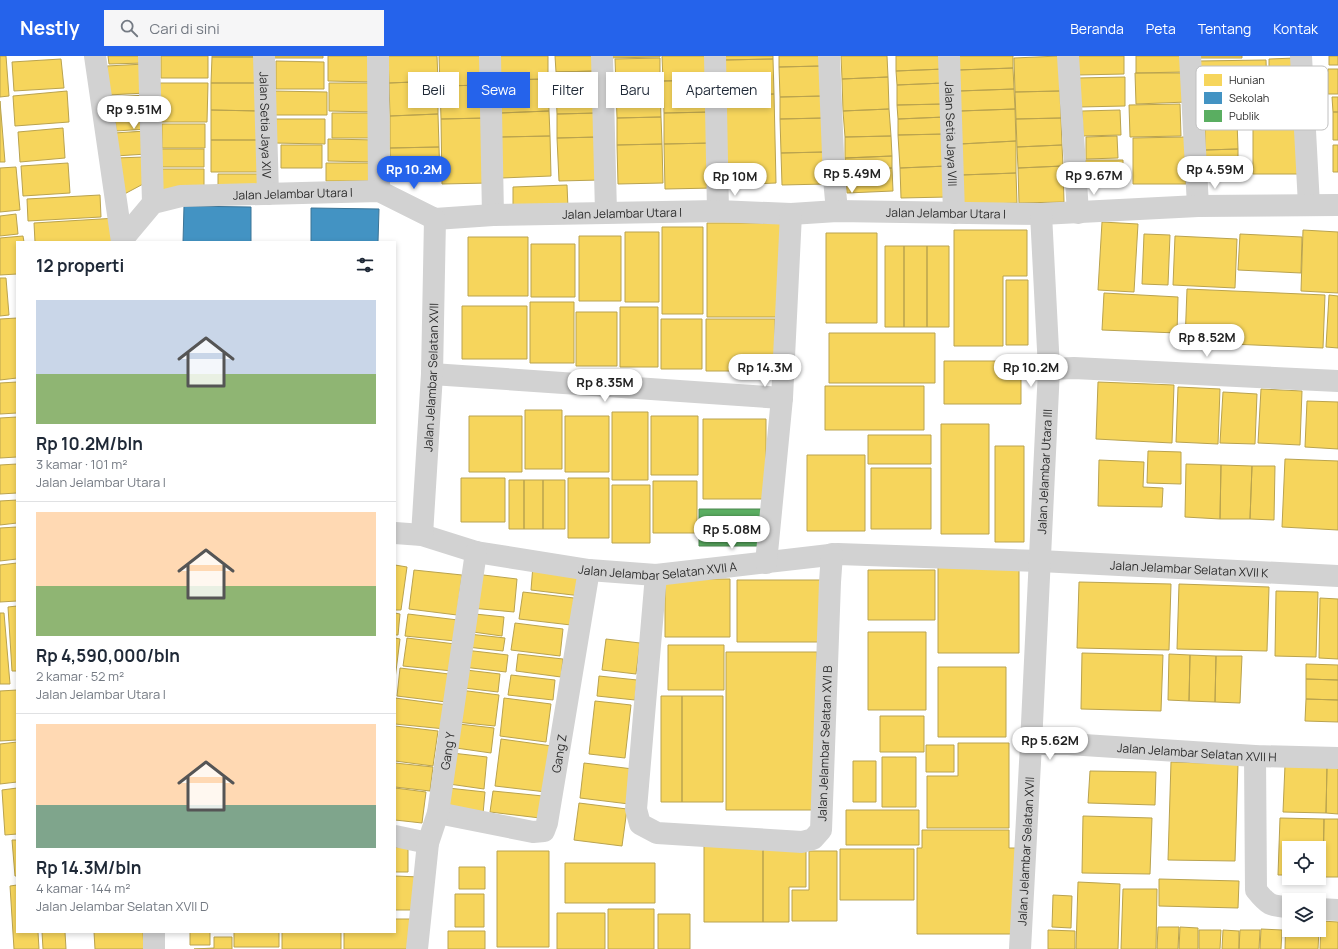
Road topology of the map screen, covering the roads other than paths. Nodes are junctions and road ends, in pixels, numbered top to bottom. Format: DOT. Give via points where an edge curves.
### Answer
graph roads {
  1 [pos="95,56"];
  2 [pos="149,56"];
  3 [pos="264,56"];
  4 [pos="378,56"];
  5 [pos="490,56"];
  6 [pos="602,56"];
  7 [pos="715,56"];
  8 [pos="829,56"];
  9 [pos="949,56"];
  10 [pos="1068,56"];
  11 [pos="1190,56"];
  12 [pos="1301,56"];
  13 [pos="1302,66"];
  14 [pos="1305,130"];
  15 [pos="379,191"];
  16 [pos="268,194"];
  17 [pos="1309,198"];
  18 [pos="153,203"];
  19 [pos="1338,205"];
  20 [pos="1198,206"];
  21 [pos="718,211"];
  22 [pos="837,211"];
  23 [pos="606,212"];
  24 [pos="954,213"];
  25 [pos="1078,213"];
  26 [pos="791,214"];
  27 [pos="1042,214"];
  28 [pos="493,215"];
  29 [pos="434,219"];
  30 [pos="122,241"];
  31 [pos="1049,369"];
  32 [pos="432,374"];
  33 [pos="1338,381"];
  34 [pos="782,398"];
  35 [pos="396,533"];
  36 [pos="422,535"];
  37 [pos="476,552"];
  38 [pos="832,554"];
  39 [pos="1040,561"];
  40 [pos="766,563"];
  41 [pos="589,570"];
  42 [pos="656,575"];
  43 [pos="1338,576"];
  44 [pos="1032,744"];
  45 [pos="1255,756"];
  46 [pos="1338,758"];
  47 [pos="438,813"];
  48 [pos="396,836"];
  49 [pos="428,843"];
  50 [pos="1282,906"];
  51 [pos="1326,909"];
  52 [pos="1338,910"];
  53 [pos="154,933"];
  54 [pos="154,949"];
  55 [pos="417,949"];
  56 [pos="1020,949"];
  1 -- 30 [label="street"];
  2 -- 18 [label="street"];
  3 -- 16 [label="street, Jalan Setia Jaya XIV"];
  4 -- 15 [label="street"];
  5 -- 28 [label="street"];
  6 -- 23 [label="street"];
  7 -- 21 [label="street"];
  8 -- 22 [label="street"];
  9 -- 24 [label="street, Jalan Setia Jaya VIII"];
  10 -- 25 [label="street"];
  11 -- 20 [label="street"];
  12 -- 13 [label="street"];
  14 -- 17 [label="street"];
  15 -- 16 [label="street, Jalan Jelambar Utara I"];
  15 -- 29 [label="street, Jalan Jelambar Utara I"];
  16 -- 18 [label="street, Jalan Jelambar Utara I" via="181,196"];
  17 -- 19 [label="street, Jalan Jelambar Utara I"];
  17 -- 20 [label="street, Jalan Jelambar Utara I"];
  18 -- 30 [label="street"];
  20 -- 25 [label="street, Jalan Jelambar Utara I"];
  21 -- 23 [label="street, Jalan Jelambar Utara I"];
  21 -- 26 [label="street, Jalan Jelambar Utara I"];
  22 -- 24 [label="street, Jalan Jelambar Utara I"];
  22 -- 26 [label="street, Jalan Jelambar Utara I"];
  23 -- 28 [label="street, Jalan Jelambar Utara I"];
  24 -- 27 [label="street, Jalan Jelambar Utara I"];
  25 -- 27 [label="street, Jalan Jelambar Utara I"];
  26 -- 34 [label="street"];
  27 -- 31 [label="street, Jalan Jelambar Utara III"];
  28 -- 29 [label="street, Jalan Jelambar Utara I"];
  29 -- 32 [label="street, Jalan Jelambar Selatan XVII"];
  31 -- 33 [label="street" via="1074,368"];
  31 -- 39 [label="street, Jalan Jelambar Utara III"];
  32 -- 34 [label="street"];
  32 -- 36 [label="street, Jalan Jelambar Selatan XVII"];
  34 -- 40 [label="street"];
  35 -- 36 [label="street, Jalan Jelambar Selatan XVII A"];
  36 -- 37 [label="street, Jalan Jelambar Selatan XVII A"];
  37 -- 41 [label="street, Jalan Jelambar Selatan XVII A"];
  37 -- 47 [label="street, Gang Y"];
  38 -- 39 [label="street, Jalan Jelambar Selatan XVII A"];
  38 -- 40 [label="street, Jalan Jelambar Selatan XVII A"];
  38 -- 42 [label="street, Jalan Jelambar Selatan XVI B" via="821,830 814,839 802,842 657,833 640,824 636,809"];
  39 -- 43 [label="street, Jalan Jelambar Selatan XVII K"];
  39 -- 44 [label="street, Jalan Jelambar Selatan XVII"];
  40 -- 42 [label="street, Jalan Jelambar Selatan XVII A"];
  41 -- 42 [label="street, Jalan Jelambar Selatan XVII A"];
  41 -- 47 [label="street, Gang Z" via="548,823 544,831 533,832"];
  44 -- 45 [label="street, Jalan Jelambar Selatan XVII H"];
  44 -- 56 [label="street, Jalan Jelambar Selatan XVII"];
  45 -- 46 [label="street, Jalan Jelambar Selatan XVII H"];
  45 -- 50 [label="street" via="1256,890 1266,902"];
  47 -- 49 [label="street, Gang Y"];
  48 -- 49 [label="street"];
  49 -- 55 [label="street, Gang Y"];
  51 -- 52 [label="street"];
  53 -- 54 [label="street"];
}
